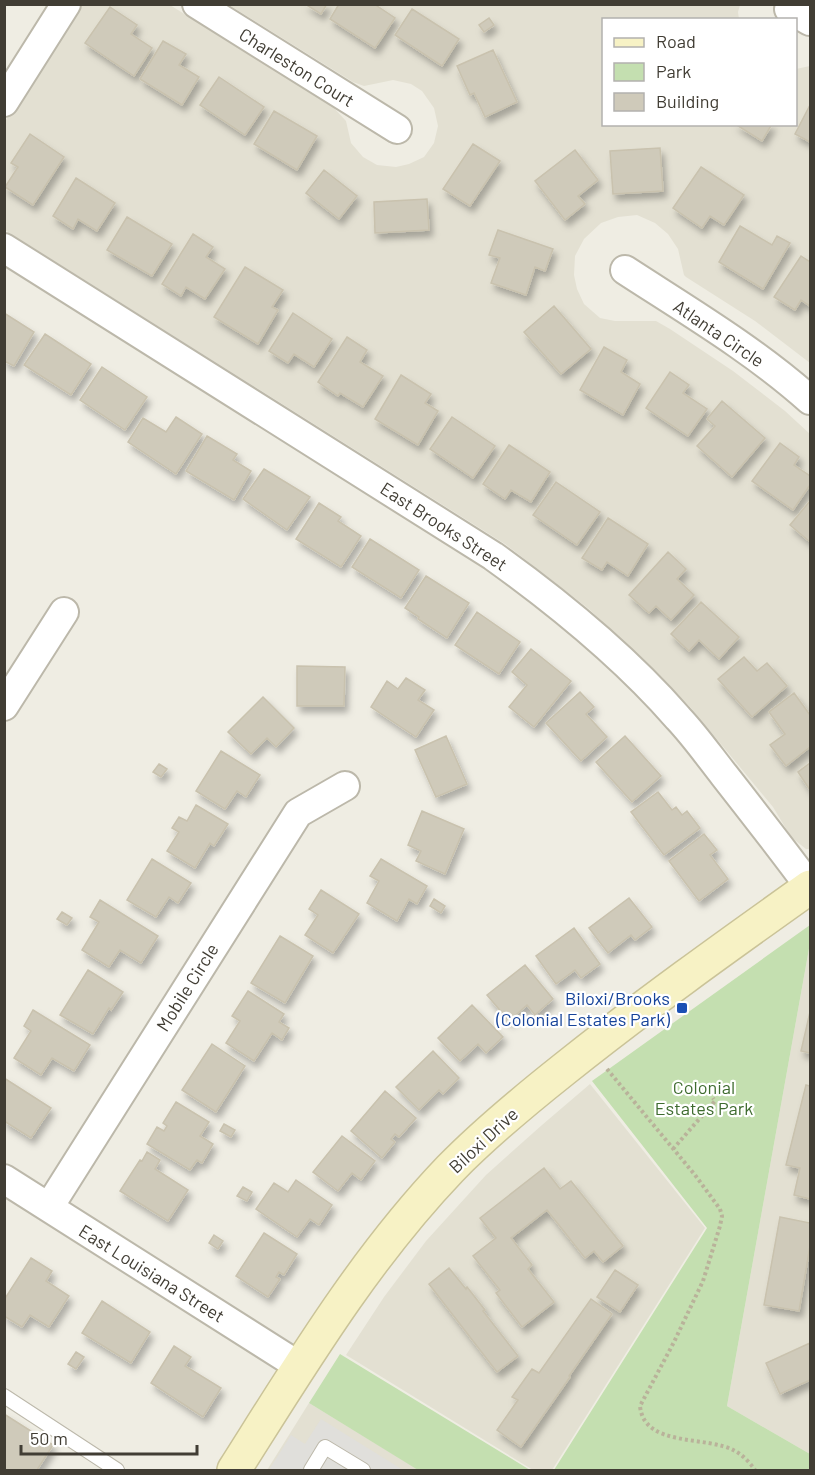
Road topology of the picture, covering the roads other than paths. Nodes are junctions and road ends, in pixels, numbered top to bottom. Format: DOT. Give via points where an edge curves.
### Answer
graph roads {
  1 [pos="66,4"];
  2 [pos="197,4"];
  3 [pos="4,102"];
  4 [pos="397,129"];
  5 [pos="4,249"];
  6 [pos="625,270"];
  7 [pos="810,400"];
  8 [pos="64,612"];
  9 [pos="4,706"];
  10 [pos="345,786"];
  11 [pos="810,887"];
  12 [pos="4,1179"];
  13 [pos="49,1207"];
  14 [pos="299,1366"];
  15 [pos="4,1396"];
  16 [pos="242,1468"];
  17 [pos="117,1470"];
  18 [pos="311,1470"];
  19 [pos="363,1470"];
  1 -- 3 [label="street"];
  2 -- 4 [label="street, Charleston Court"];
  5 -- 11 [label="street, East Brooks Street" via="483,550 567,611 679,718"];
  6 -- 7 [label="street, Atlanta Circle" via="735,342"];
  8 -- 9 [label="street"];
  10 -- 13 [label="street, Mobile Circle" via="298,813"];
  11 -- 14 [label="street, Biloxi Drive" via="602,1038 451,1168 384,1245"];
  12 -- 13 [label="street, East Louisiana Street"];
  13 -- 14 [label="street, East Louisiana Street"];
  14 -- 16 [label="street, Biloxi Drive"];
  15 -- 17 [label="lane"];
  18 -- 19 [label="lane" via="325,1447"];
}
